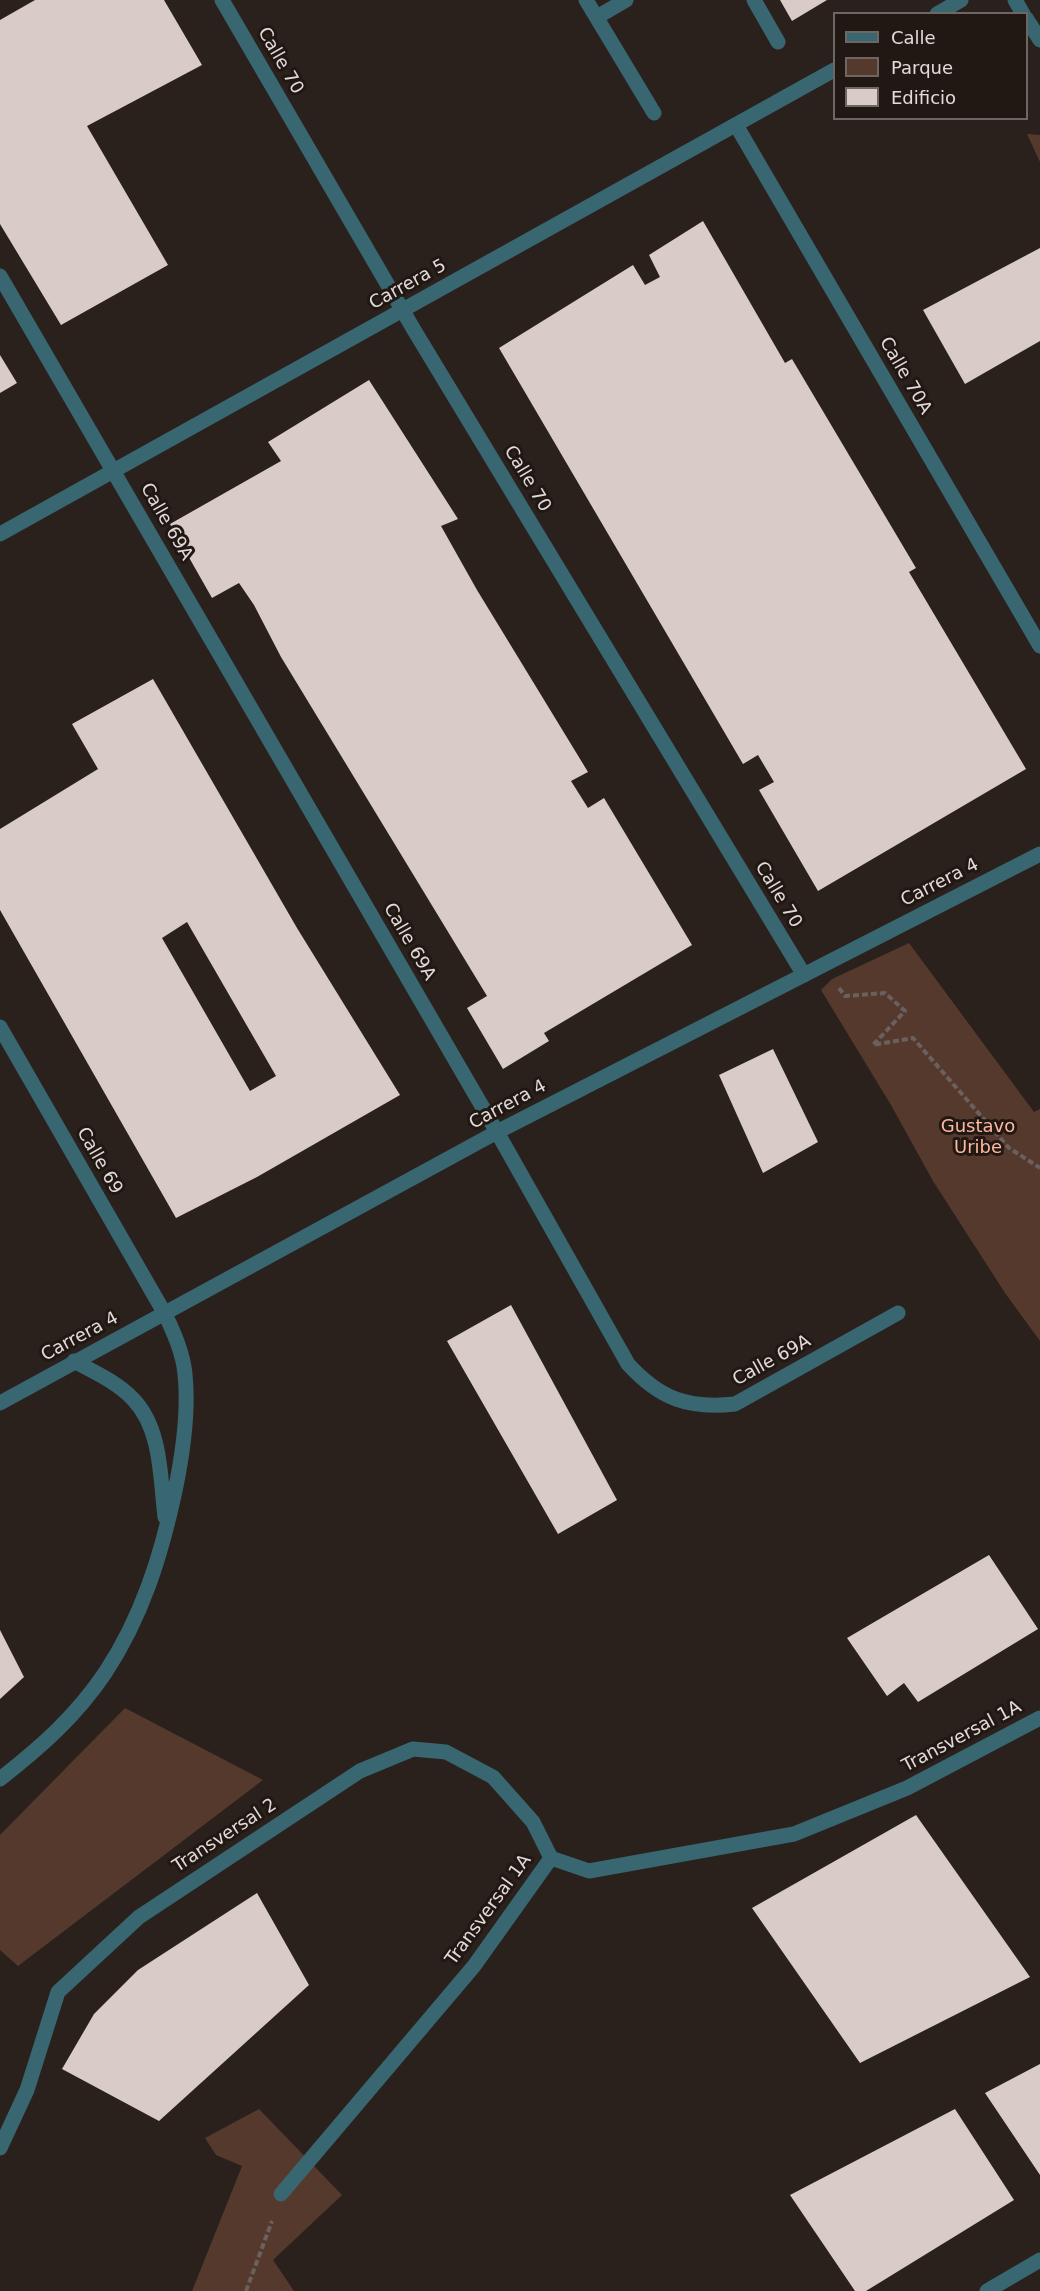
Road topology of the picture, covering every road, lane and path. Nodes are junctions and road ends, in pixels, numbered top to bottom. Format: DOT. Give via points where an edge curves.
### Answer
graph roads {
  1 [pos="222,0"];
  2 [pos="586,0"];
  3 [pos="626,0"];
  4 [pos="754,0"];
  5 [pos="962,0"];
  6 [pos="941,12"];
  7 [pos="597,17"];
  8 [pos="1028,21"];
  9 [pos="1040,40"];
  10 [pos="778,42"];
  11 [pos="833,71"];
  12 [pos="654,113"];
  13 [pos="736,125"];
  14 [pos="0,276"];
  15 [pos="402,310"];
  16 [pos="113,470"];
  17 [pos="0,534"];
  18 [pos="1040,646"];
  19 [pos="1040,854"];
  20 [pos="804,975"];
  21 [pos="832,979"];
  22 [pos="0,1027"];
  23 [pos="497,1132"];
  24 [pos="1040,1168"];
  25 [pos="898,1313"];
  26 [pos="165,1314"];
  27 [pos="74,1361"];
  28 [pos="0,1403"];
  29 [pos="166,1532"];
  30 [pos="1040,1718"];
  31 [pos="0,1779"];
  32 [pos="551,1858"];
  33 [pos="0,2148"];
  34 [pos="281,2194"];
  35 [pos="1040,2260"];
  36 [pos="246,2291"];
  37 [pos="987,2291"];
  1 -- 15 [label="street, Calle 70"];
  2 -- 7 [label="street"];
  3 -- 7 [label="street"];
  4 -- 10 [label="street"];
  5 -- 6 [label="street"];
  7 -- 12 [label="street"];
  8 -- 9 [label="street"];
  11 -- 13 [label="street, Carrera 5"];
  13 -- 15 [label="street, Carrera 5"];
  13 -- 18 [label="street, Calle 70A"];
  14 -- 16 [label="street, Calle 69A"];
  15 -- 16 [label="street, Carrera 5"];
  15 -- 20 [label="street, Calle 70"];
  16 -- 17 [label="street, Carrera 5"];
  16 -- 23 [label="street, Calle 69A"];
  19 -- 20 [label="street, Carrera 4"];
  20 -- 23 [label="street, Carrera 4"];
  21 -- 24 [label="path" via="845,996 885,993 905,1011 873,1045 913,1038 1009,1148"];
  22 -- 26 [label="street, Calle 69"];
  23 -- 25 [label="street, Calle 69A" via="628,1364 662,1394 687,1404 735,1404"];
  23 -- 26 [label="street, Carrera 4"];
  26 -- 27 [label="street, Carrera 4"];
  26 -- 29 [label="street, Calle 69" via="185,1371 187,1401 182,1459"];
  27 -- 28 [label="street, Carrera 4"];
  27 -- 29 [label="street" via="107,1378 133,1399 149,1423 158,1451"];
  29 -- 31 [label="street, Calle 69" via="149,1589 104,1674 42,1746"];
  30 -- 32 [label="street, Transversal 1A" via="907,1788 794,1834 589,1871"];
  32 -- 33 [label="street, Transversal 2" via="533,1822 493,1778 446,1752 413,1749 360,1771 139,1917 58,1992 27,2090"];
  32 -- 34 [label="street, Transversal 1A" via="474,1966"];
  34 -- 36 [label="path"];
  35 -- 37 [label="street"];
}
